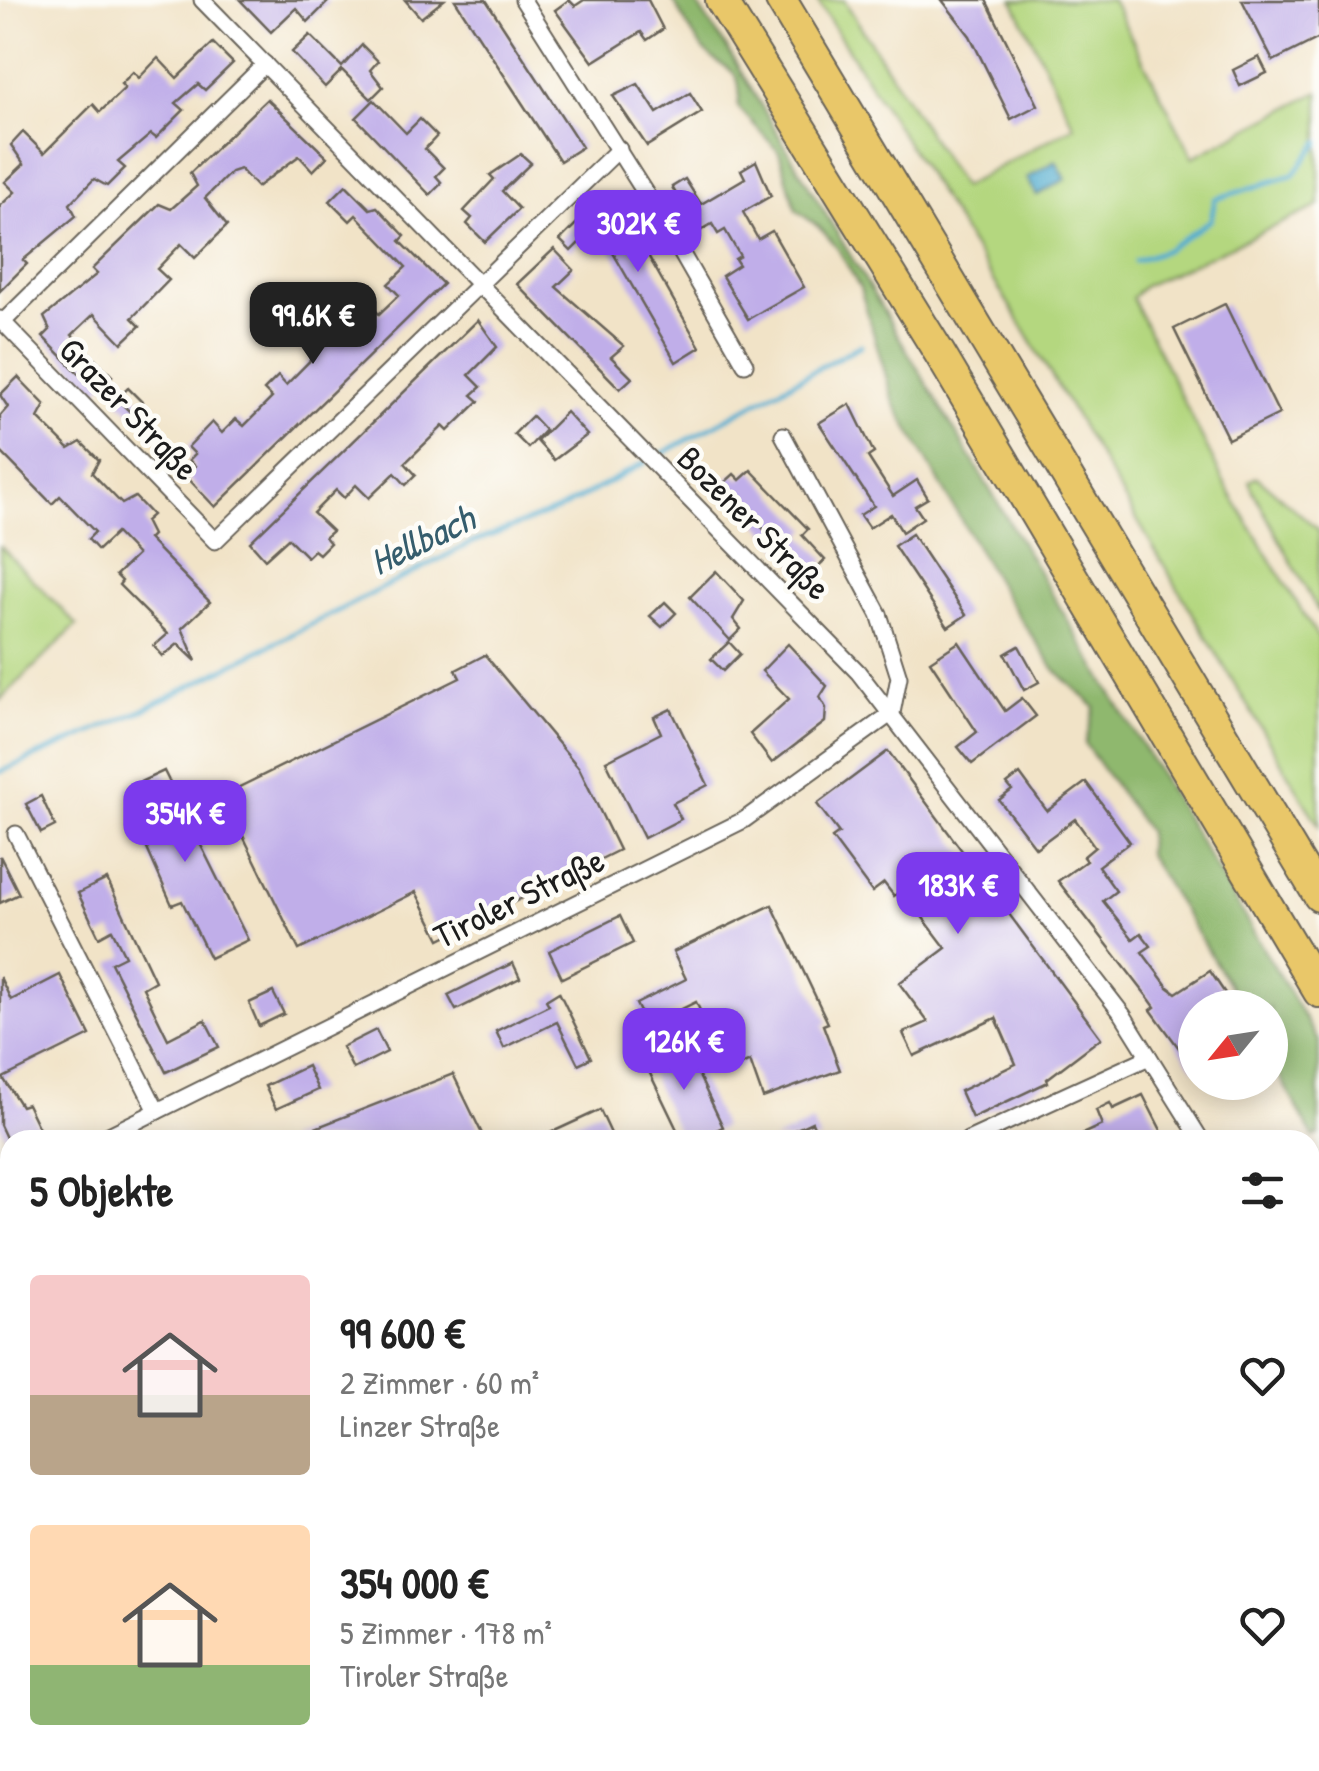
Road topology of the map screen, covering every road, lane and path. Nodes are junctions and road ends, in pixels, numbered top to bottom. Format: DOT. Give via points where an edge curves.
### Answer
graph roads {
  1 [pos="202,0"];
  2 [pos="523,0"];
  3 [pos="721,0"];
  4 [pos="781,0"];
  5 [pos="264,64"];
  6 [pos="619,149"];
  7 [pos="481,283"];
  8 [pos="1,320"];
  9 [pos="745,364"];
  10 [pos="783,435"];
  11 [pos="892,714"];
  12 [pos="16,834"];
  13 [pos="1319,896"];
  14 [pos="1319,992"];
  15 [pos="1150,1056"];
  16 [pos="157,1111"];
  17 [pos="120,1130"];
  18 [pos="990,1130"];
  19 [pos="1195,1130"];
  1 -- 5 [label="street, Bozener Straße"];
  2 -- 6 [label="street"];
  3 -- 14 [label="highway"];
  4 -- 13 [label="highway"];
  5 -- 7 [label="street, Bozener Straße"];
  5 -- 8 [label="street"];
  6 -- 7 [label="street"];
  6 -- 9 [label="street"];
  7 -- 8 [label="street, Grazer Straße" via="215,540"];
  7 -- 11 [label="street, Bozener Straße"];
  10 -- 11 [label="street" via="880,614 899,677"];
  11 -- 15 [label="street, Bozener Straße"];
  11 -- 16 [label="street, Tiroler Straße" via="744,820"];
  12 -- 16 [label="street"];
  15 -- 18 [label="street"];
  15 -- 19 [label="street, Bozener Straße"];
  16 -- 17 [label="street, Tiroler Straße"];
}
